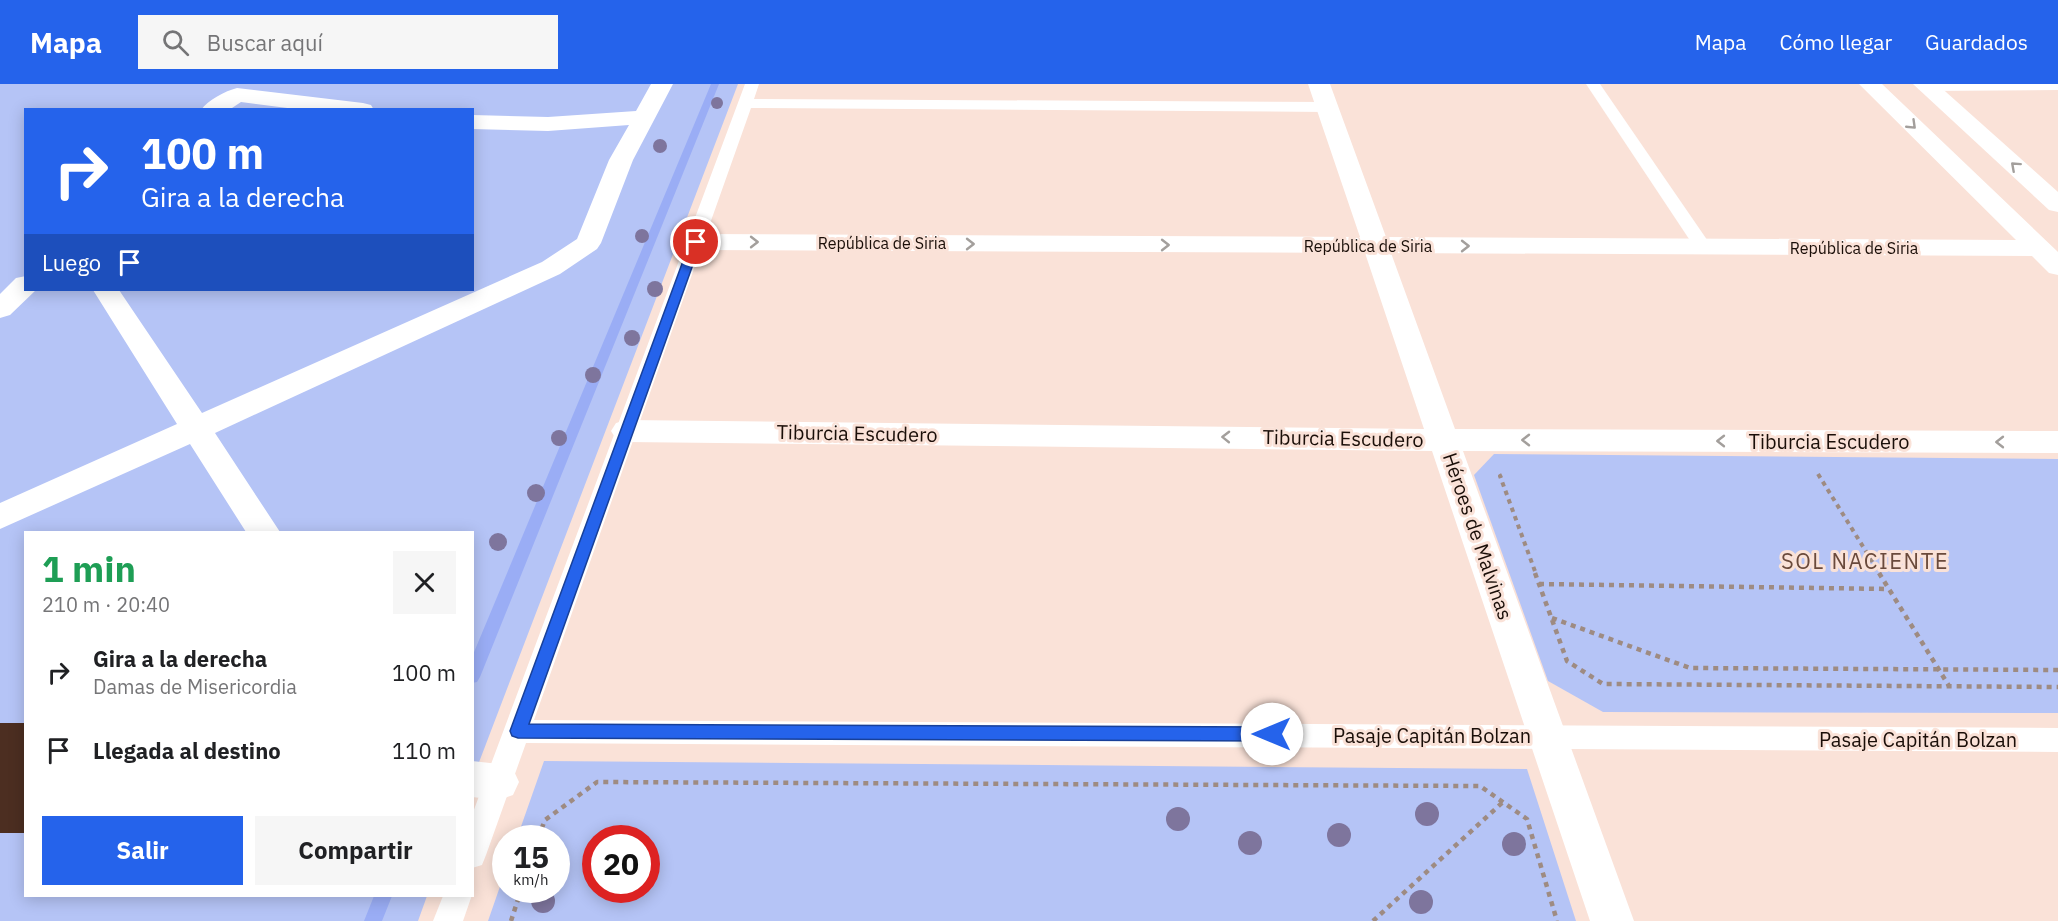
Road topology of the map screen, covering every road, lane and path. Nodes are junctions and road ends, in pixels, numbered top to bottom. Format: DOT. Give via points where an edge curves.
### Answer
graph roads {
  1 [pos="662,84"];
  2 [pos="1593,84"];
  3 [pos="1870,84"];
  4 [pos="1925,86"];
  5 [pos="2058,86"];
  6 [pos="749,94"];
  7 [pos="1323,95"];
  8 [pos="215,108"];
  9 [pos="346,108"];
  10 [pos="644,117"];
  11 [pos="474,122"];
  12 [pos="2058,205"];
  13 [pos="696,242"];
  14 [pos="1376,246"];
  15 [pos="1703,247"];
  16 [pos="2049,257"];
  17 [pos="24,286"];
  18 [pos="107,291"];
  19 [pos="0,309"];
  20 [pos="196,428"];
  21 [pos="627,431"];
  22 [pos="1444,440"];
  23 [pos="2058,442"];
  24 [pos="1508,471"];
  25 [pos="1827,471"];
  26 [pos="0,517"];
  27 [pos="262,531"];
  28 [pos="1539,584"];
  29 [pos="1888,589"];
  30 [pos="1551,618"];
  31 [pos="1938,669"];
  32 [pos="2058,670"];
  33 [pos="1949,686"];
  34 [pos="2058,687"];
  35 [pos="518,731"];
  36 [pos="1548,736"];
  37 [pos="2058,740"];
  38 [pos="486,781"];
  39 [pos="1503,802"];
  40 [pos="543,825"];
  41 [pos="474,844"];
  42 [pos="458,897"];
  43 [pos="517,903"];
  44 [pos="448,921"];
  45 [pos="511,921"];
  46 [pos="1373,921"];
  47 [pos="1557,921"];
  48 [pos="1612,921"];
  1 -- 10 [label="street"];
  2 -- 15 [label="lane"];
  3 -- 16 [label="street, one-way"];
  4 -- 5 [label="lane"];
  12 -- 4 [label="street, one-way"];
  6 -- 7 [label="lane"];
  6 -- 13 [label="lane"];
  7 -- 14 [label="street, Héroes de Malvinas"];
  8 -- 9 [label="street" via="237,95"];
  10 -- 11 [label="street" via="548,124"];
  10 -- 20 [label="street" via="621,160 588,243 573,255"];
  13 -- 14 [label="street, República de Siria, one-way"];
  13 -- 21 [label="lane"];
  14 -- 15 [label="street, República de Siria, one-way"];
  14 -- 22 [label="street, Héroes de Malvinas"];
  15 -- 16 [label="street, República de Siria"];
  17 -- 19 [label="street"];
  18 -- 20 [label="street"];
  20 -- 26 [label="street"];
  20 -- 27 [label="street"];
  22 -- 21 [label="street, Tiburcia Escudero, one-way"];
  21 -- 35 [label="lane"];
  23 -- 22 [label="street, Tiburcia Escudero, one-way"];
  22 -- 36 [label="street, Héroes de Malvinas"];
  24 -- 28 [label="path" via="1500,476"];
  25 -- 29 [label="path" via="1816,470"];
  28 -- 29 [label="path"];
  28 -- 30 [label="path"];
  29 -- 31 [label="path"];
  30 -- 31 [label="path" via="1690,668"];
  30 -- 33 [label="path" via="1567,661 1603,684"];
  31 -- 32 [label="path"];
  31 -- 33 [label="path"];
  33 -- 34 [label="path"];
  35 -- 36 [label="lane, Pasaje Capitán Bolzan"];
  35 -- 38 [label="lane"];
  36 -- 37 [label="lane, Pasaje Capitán Bolzan"];
  36 -- 48 [label="street, Héroes de Malvinas"];
  38 -- 41 [label="lane"];
  39 -- 40 [label="path" via="1480,786 597,782 545,819"];
  39 -- 46 [label="path"];
  39 -- 47 [label="path" via="1527,819"];
  42 -- 44 [label="lane"];
  43 -- 45 [label="path"];
}
